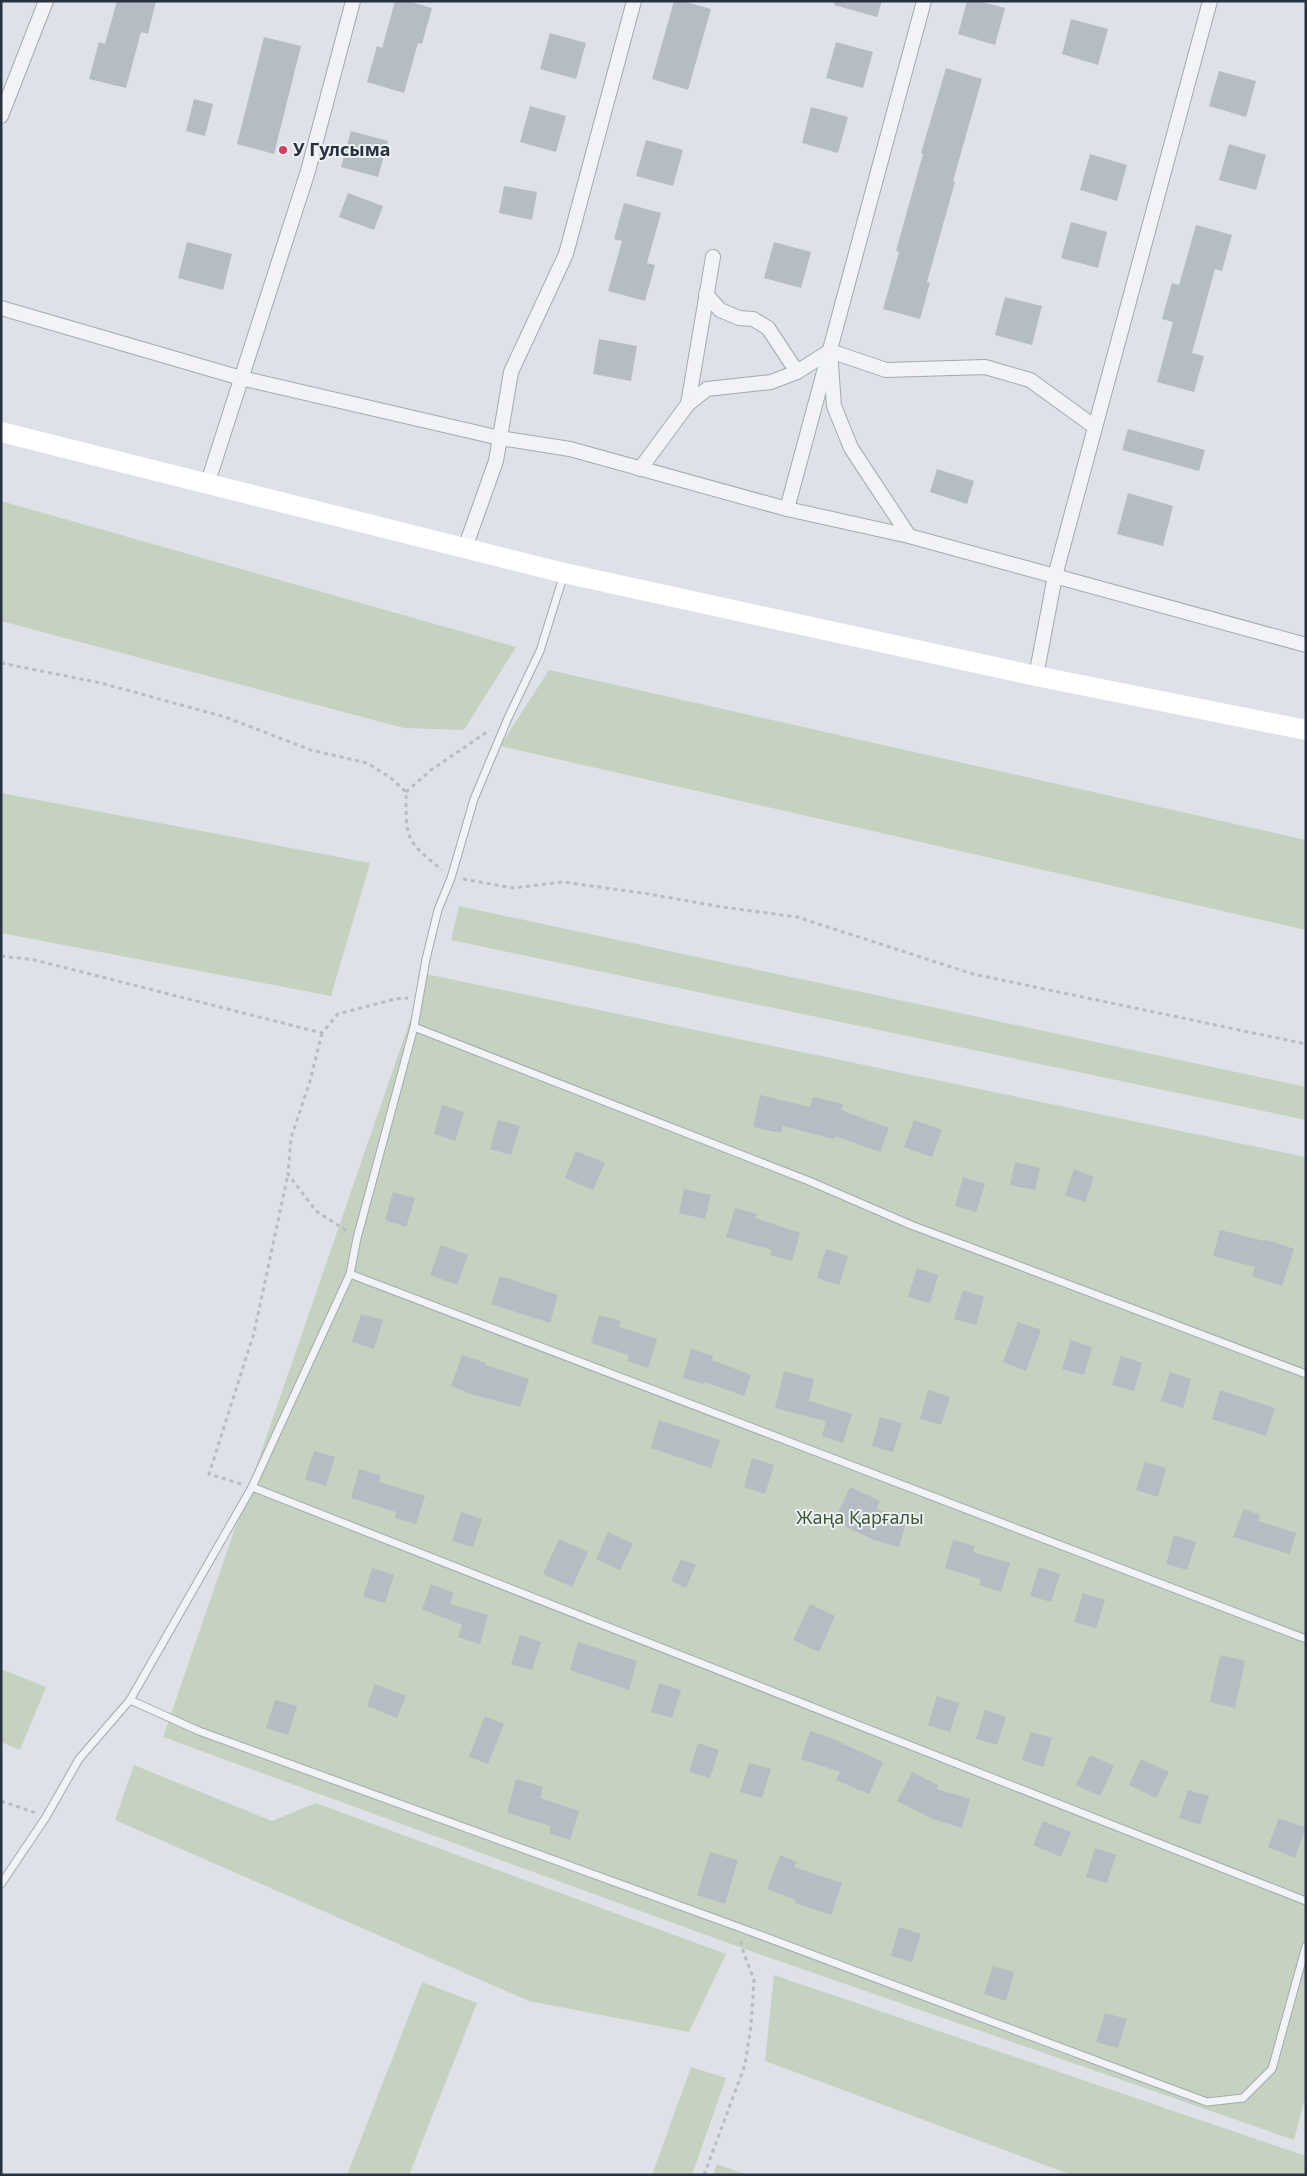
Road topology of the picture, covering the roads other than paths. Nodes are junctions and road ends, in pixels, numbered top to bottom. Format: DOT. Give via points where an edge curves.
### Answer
graph roads {
  1 [pos="46,1"];
  2 [pos="353,1"];
  3 [pos="634,1"];
  4 [pos="924,1"];
  5 [pos="1210,1"];
  6 [pos="1,116"];
  7 [pos="713,257"];
  8 [pos="706,294"];
  9 [pos="1,308"];
  10 [pos="830,351"];
  11 [pos="797,372"];
  12 [pos="241,378"];
  13 [pos="688,404"];
  14 [pos="1096,426"];
  15 [pos="1,432"];
  16 [pos="500,438"];
  17 [pos="640,469"];
  18 [pos="207,485"];
  19 [pos="787,509"];
  20 [pos="909,536"];
  21 [pos="465,548"];
  22 [pos="564,573"];
  23 [pos="1055,576"];
  24 [pos="1306,645"];
  25 [pos="1036,676"];
  26 [pos="1305,726"];
  27 [pos="414,1027"];
  28 [pos="350,1274"];
  29 [pos="1306,1374"];
  30 [pos="252,1487"];
  31 [pos="1306,1639"];
  32 [pos="130,1700"];
  33 [pos="1,1884"];
  34 [pos="1306,1901"];
  35 [pos="1306,1946"];
  1 -- 6 [label="street"];
  2 -- 12 [label="street" via="308,170"];
  3 -- 16 [label="street" via="566,254 511,372"];
  4 -- 10 [label="street"];
  5 -- 14 [label="street"];
  7 -- 8 [label="street"];
  8 -- 11 [label="street" via="720,310 739,318 753,318 768,328"];
  8 -- 13 [label="street"];
  9 -- 12 [label="street"];
  10 -- 11 [label="street"];
  10 -- 14 [label="street" via="886,370 985,367 1030,380"];
  10 -- 19 [label="street"];
  10 -- 20 [label="street" via="834,406 851,448"];
  11 -- 13 [label="street" via="771,382 707,389"];
  12 -- 16 [label="street"];
  12 -- 18 [label="street"];
  13 -- 17 [label="street"];
  14 -- 23 [label="street"];
  15 -- 18 [label="main road"];
  16 -- 17 [label="street" via="570,450"];
  16 -- 21 [label="street" via="496,461"];
  17 -- 19 [label="street"];
  18 -- 21 [label="main road"];
  19 -- 20 [label="street"];
  20 -- 23 [label="street"];
  21 -- 22 [label="main road"];
  22 -- 25 [label="main road"];
  22 -- 27 [label="lane" via="540,651 474,799 438,910"];
  23 -- 24 [label="street"];
  23 -- 25 [label="street"];
  25 -- 26 [label="main road"];
  27 -- 28 [label="lane"];
  27 -- 29 [label="lane" via="809,1181 911,1225"];
  28 -- 30 [label="lane"];
  28 -- 31 [label="lane"];
  30 -- 32 [label="lane"];
  30 -- 34 [label="lane"];
  32 -- 33 [label="lane" via="79,1760"];
  32 -- 35 [label="lane" via="199,1731 741,1928 1206,2102 1243,2098 1272,2069"];
}
